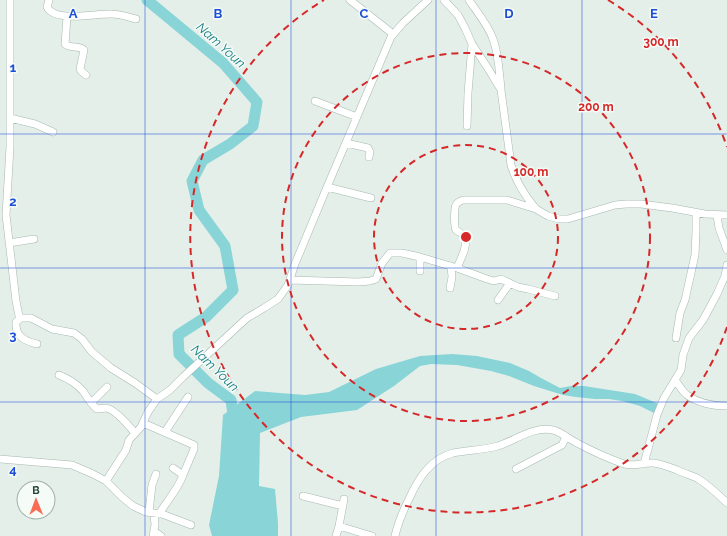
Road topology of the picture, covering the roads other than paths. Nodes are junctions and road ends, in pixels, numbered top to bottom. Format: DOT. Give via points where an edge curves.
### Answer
graph roads {
  1 [pos="10,0"];
  2 [pos="49,0"];
  3 [pos="350,0"];
  4 [pos="428,0"];
  5 [pos="444,0"];
  6 [pos="469,0"];
  7 [pos="67,17"];
  8 [pos="136,18"];
  9 [pos="392,36"];
  10 [pos="472,44"];
  11 [pos="86,75"];
  12 [pos="501,90"];
  13 [pos="315,101"];
  14 [pos="357,117"];
  15 [pos="10,118"];
  16 [pos="467,126"];
  17 [pos="53,132"];
  18 [pos="346,143"];
  19 [pos="368,157"];
  20 [pos="327,187"];
  21 [pos="370,198"];
  22 [pos="536,210"];
  23 [pos="696,213"];
  24 [pos="717,215"];
  25 [pos="727,215"];
  26 [pos="34,238"];
  27 [pos="9,243"];
  28 [pos="727,250"];
  29 [pos="420,257"];
  30 [pos="727,265"];
  31 [pos="454,267"];
  32 [pos="420,271"];
  33 [pos="290,280"];
  34 [pos="510,283"];
  35 [pos="450,288"];
  36 [pos="555,296"];
  37 [pos="498,300"];
  38 [pos="21,318"];
  39 [pos="676,338"];
  40 [pos="37,344"];
  41 [pos="59,375"];
  42 [pos="675,380"];
  43 [pos="107,387"];
  44 [pos="188,397"];
  45 [pos="157,399"];
  46 [pos="91,403"];
  47 [pos="727,406"];
  48 [pos="143,423"];
  49 [pos="165,432"];
  50 [pos="135,433"];
  51 [pos="566,437"];
  52 [pos="0,459"];
  53 [pos="644,464"];
  54 [pos="172,468"];
  55 [pos="516,469"];
  56 [pos="156,474"];
  57 [pos="183,475"];
  58 [pos="106,481"];
  59 [pos="303,496"];
  60 [pos="727,503"];
  61 [pos="154,513"];
  62 [pos="192,525"];
  63 [pos="339,526"];
  64 [pos="153,533"];
  65 [pos="161,536"];
  66 [pos="336,536"];
  67 [pos="372,536"];
  68 [pos="395,536"];
  1 -- 15 [label="street"];
  2 -- 7 [label="street" via="49,11"];
  3 -- 9 [label="street"];
  4 -- 9 [label="street" via="402,23"];
  5 -- 10 [label="street" via="460,19"];
  6 -- 12 [label="street" via="490,31 499,68"];
  7 -- 8 [label="street" via="113,14"];
  7 -- 11 [label="street" via="65,44 84,50 80,69"];
  9 -- 14 [label="street"];
  10 -- 12 [label="street"];
  10 -- 16 [label="street"];
  12 -- 22 [label="street" via="510,166 520,187"];
  13 -- 14 [label="street"];
  14 -- 18 [label="street"];
  15 -- 17 [label="street" via="35,124"];
  15 -- 27 [label="street" via="6,215"];
  18 -- 19 [label="street" via="368,148"];
  18 -- 20 [label="street"];
  20 -- 21 [label="street"];
  20 -- 33 [label="street"];
  22 -- 23 [label="street" via="559,219 626,204"];
  22 -- 31 [label="street" via="508,200 459,201 455,206 455,226 463,234 466,243 464,253"];
  23 -- 24 [label="street"];
  23 -- 39 [label="street" via="695,255"];
  24 -- 25 [label="street"];
  24 -- 28 [label="street"];
  26 -- 27 [label="street"];
  27 -- 38 [label="street" via="16,301"];
  29 -- 31 [label="street"];
  29 -- 32 [label="street"];
  29 -- 33 [label="street" via="390,253 382,263 376,279 370,282"];
  30 -- 42 [label="street" via="726,276 718,294 689,338 681,370"];
  31 -- 34 [label="street" via="487,279"];
  31 -- 35 [label="street"];
  33 -- 45 [label="street" via="278,299 246,318 170,390"];
  34 -- 36 [label="street"];
  34 -- 37 [label="street"];
  38 -- 40 [label="street" via="16,322 18,333 22,338"];
  38 -- 45 [label="street" via="32,318 52,329 74,333 110,368"];
  41 -- 46 [label="street" via="72,380"];
  42 -- 47 [label="street" via="688,396 713,405"];
  42 -- 53 [label="street" via="657,415"];
  43 -- 46 [label="street"];
  44 -- 49 [label="street"];
  45 -- 48 [label="street"];
  46 -- 50 [label="street" via="97,409 112,410"];
  48 -- 49 [label="street"];
  48 -- 50 [label="street"];
  49 -- 57 [label="street" via="194,445"];
  50 -- 58 [label="street"];
  51 -- 53 [label="street" via="625,464"];
  51 -- 55 [label="street" via="562,445"];
  51 -- 68 [label="street" via="554,430 536,430 500,445 444,456 434,462 416,483"];
  52 -- 58 [label="street" via="72,465"];
  53 -- 60 [label="street" via="656,463 696,478"];
  54 -- 57 [label="street"];
  56 -- 61 [label="street" via="152,485"];
  57 -- 61 [label="street" via="174,492"];
  58 -- 61 [label="street" via="133,506"];
  59 -- 63 [label="street" via="343,502"];
  61 -- 62 [label="street"];
  61 -- 64 [label="street"];
  63 -- 66 [label="street"];
  63 -- 67 [label="street"];
  64 -- 65 [label="street"];
}
